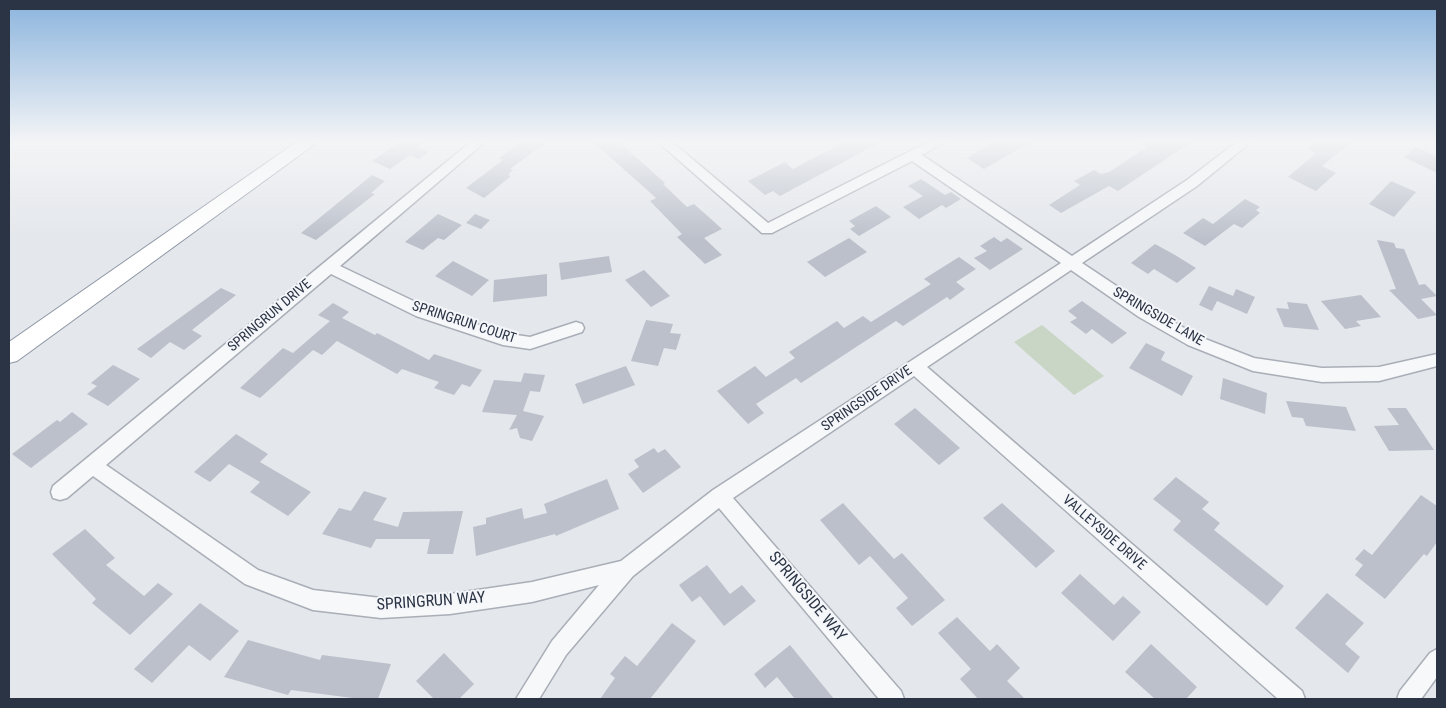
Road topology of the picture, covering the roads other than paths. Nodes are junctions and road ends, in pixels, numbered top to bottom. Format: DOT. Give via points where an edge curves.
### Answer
graph roads {
  1 [pos="263,174"];
  2 [pos="440,174"];
  3 [pos="702,174"];
  4 [pos="876,174"];
  5 [pos="941,174"];
  6 [pos="1204,174"];
  7 [pos="1070,262"];
  8 [pos="328,267"];
  9 [pos="576,328"];
  10 [pos="9,354"];
  11 [pos="1437,360"];
  12 [pos="915,367"];
  13 [pos="92,465"];
  14 [pos="60,492"];
  15 [pos="720,496"];
  16 [pos="626,569"];
  17 [pos="1437,660"];
  18 [pos="527,699"];
  19 [pos="893,699"];
  20 [pos="1294,699"];
  21 [pos="1408,699"];
  1 -- 10 [label="highway"];
  2 -- 8 [label="street, SPRINGRUN DRIVE"];
  3 -- 4 [label="street" via="767,230"];
  5 -- 7 [label="street, SPRINGSIDE LANE"];
  6 -- 7 [label="street, SPRINGSIDE DRIVE"];
  7 -- 11 [label="street, SPRINGSIDE LANE" via="1145,313 1194,341 1253,364 1322,375 1379,374"];
  7 -- 12 [label="street, SPRINGSIDE DRIVE"];
  8 -- 9 [label="street, SPRINGRUN COURT" via="422,312 503,338 530,343"];
  8 -- 13 [label="street, SPRINGRUN DRIVE"];
  12 -- 15 [label="street, SPRINGSIDE DRIVE"];
  12 -- 20 [label="street, VALLEYSIDE DRIVE"];
  13 -- 14 [label="street, SPRINGRUN DRIVE"];
  13 -- 16 [label="street, SPRINGRUN WAY" via="252,576 313,600 381,608 450,604 532,592"];
  15 -- 16 [label="street, SPRINGSIDE DRIVE"];
  15 -- 19 [label="street, SPRINGSIDE WAY"];
  16 -- 18 [label="street, SPRINGSIDE DRIVE" via="559,648"];
  17 -- 21 [label="street"];
}
